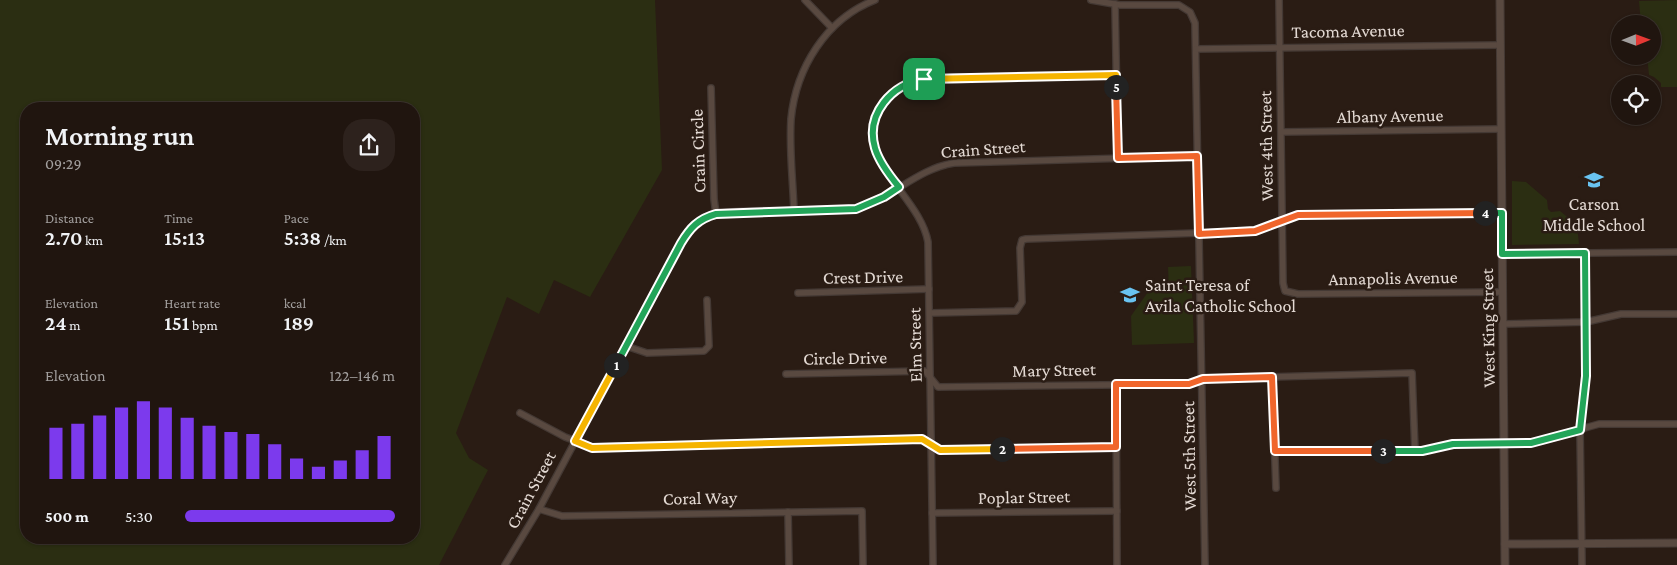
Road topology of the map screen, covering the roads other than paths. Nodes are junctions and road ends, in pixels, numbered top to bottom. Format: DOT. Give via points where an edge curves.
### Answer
graph roads {
  1 [pos="805,0"];
  2 [pos="875,0"];
  3 [pos="1092,0"];
  4 [pos="1279,0"];
  5 [pos="1500,0"];
  6 [pos="1115,4"];
  7 [pos="832,28"];
  8 [pos="1500,44"];
  9 [pos="1279,47"];
  10 [pos="1196,49"];
  11 [pos="1116,75"];
  12 [pos="711,88"];
  13 [pos="1500,129"];
  14 [pos="1281,132"];
  15 [pos="1197,156"];
  16 [pos="1118,158"];
  17 [pos="899,187"];
  18 [pos="794,211"];
  19 [pos="1502,213"];
  20 [pos="716,214"];
  21 [pos="1282,221"];
  22 [pos="1199,234"];
  23 [pos="1677,252"];
  24 [pos="1585,253"];
  25 [pos="1502,254"];
  26 [pos="929,290"];
  27 [pos="1285,291"];
  28 [pos="1503,292"];
  29 [pos="798,293"];
  30 [pos="708,300"];
  31 [pos="930,313"];
  32 [pos="1677,314"];
  33 [pos="1586,322"];
  34 [pos="1504,324"];
  35 [pos="626,346"];
  36 [pos="786,374"];
  37 [pos="1272,377"];
  38 [pos="930,379"];
  39 [pos="1203,379"];
  40 [pos="1116,384"];
  41 [pos="520,413"];
  42 [pos="1677,424"];
  43 [pos="1580,430"];
  44 [pos="575,441"];
  45 [pos="1504,444"];
  46 [pos="931,445"];
  47 [pos="1116,447"];
  48 [pos="1275,451"];
  49 [pos="1415,451"];
  50 [pos="1276,488"];
  51 [pos="539,509"];
  52 [pos="1117,511"];
  53 [pos="788,512"];
  54 [pos="932,512"];
  55 [pos="1677,543"];
  56 [pos="1505,544"];
  57 [pos="1582,544"];
  58 [pos="505,565"];
  59 [pos="789,565"];
  60 [pos="863,565"];
  61 [pos="932,565"];
  62 [pos="1118,565"];
  63 [pos="1205,565"];
  64 [pos="1505,565"];
  65 [pos="1582,565"];
  1 -- 7 [label="street"];
  2 -- 7 [label="street"];
  3 -- 6 [label="street"];
  4 -- 9 [label="street, West 4th Street"];
  5 -- 8 [label="street, West King Street"];
  6 -- 10 [label="street, West 5th Street" via="1185,7 1194,17"];
  6 -- 11 [label="street"];
  7 -- 18 [label="street" via="811,55 794,101 791,121"];
  8 -- 9 [label="street, Tacoma Avenue"];
  8 -- 13 [label="street, West King Street"];
  9 -- 10 [label="street, Tacoma Avenue"];
  9 -- 14 [label="street, West 4th Street"];
  10 -- 15 [label="street, West 5th Street"];
  11 -- 16 [label="street"];
  11 -- 17 [label="street, Elm Street" via="914,81 900,87 882,104 875,118 873,140 878,158"];
  12 -- 20 [label="street, Crain Circle"];
  13 -- 14 [label="street, Albany Avenue"];
  13 -- 19 [label="street, West King Street"];
  14 -- 21 [label="street, West 4th Street"];
  15 -- 16 [label="street, Crain Street"];
  15 -- 22 [label="street, West 5th Street"];
  16 -- 17 [label="street, Crain Street" via="954,163 918,174"];
  17 -- 18 [label="street, Crain Street" via="856,209"];
  17 -- 26 [label="street, Elm Street" via="924,225 928,242"];
  18 -- 20 [label="street, Crain Street"];
  19 -- 21 [label="street" via="1298,215"];
  19 -- 25 [label="street, West King Street"];
  20 -- 35 [label="street, Crain Street" via="705,217 689,230"];
  21 -- 22 [label="street" via="1255,231"];
  21 -- 27 [label="street, West 4th Street" via="1282,283"];
  22 -- 31 [label="street" via="1022,240 1022,302 1016,310"];
  22 -- 39 [label="street, West 5th Street"];
  23 -- 24 [label="street"];
  24 -- 25 [label="street"];
  24 -- 33 [label="street"];
  25 -- 28 [label="street, West King Street"];
  26 -- 29 [label="street, Crest Drive"];
  26 -- 31 [label="street, Elm Street"];
  27 -- 28 [label="street, Annapolis Avenue" via="1298,294"];
  28 -- 34 [label="street, West King Street"];
  30 -- 35 [label="street" via="709,346 704,351 647,353"];
  31 -- 38 [label="street, Elm Street"];
  32 -- 33 [label="street" via="1621,314"];
  33 -- 34 [label="street"];
  33 -- 43 [label="street" via="1586,390"];
  34 -- 45 [label="street, West King Street"];
  35 -- 44 [label="street, Crain Street"];
  36 -- 38 [label="street, Circle Drive" via="925,371"];
  37 -- 39 [label="street, Mary Street"];
  37 -- 48 [label="street"];
  37 -- 49 [label="street, Mary Street" via="1412,373"];
  38 -- 40 [label="street, Mary Street" via="938,387"];
  38 -- 46 [label="street, Elm Street"];
  39 -- 40 [label="street, Mary Street" via="1189,384"];
  39 -- 63 [label="street, West 5th Street"];
  40 -- 47 [label="street"];
  41 -- 44 [label="street"];
  42 -- 43 [label="street" via="1599,424"];
  43 -- 45 [label="street" via="1531,443"];
  43 -- 57 [label="street"];
  44 -- 46 [label="street" via="592,448 922,439"];
  44 -- 51 [label="street, Crain Street"];
  45 -- 49 [label="street" via="1453,444"];
  45 -- 56 [label="street, West King Street"];
  46 -- 47 [label="street" via="940,450"];
  46 -- 54 [label="street, Elm Street"];
  47 -- 52 [label="street"];
  48 -- 49 [label="street"];
  48 -- 50 [label="street"];
  51 -- 53 [label="street, Coral Way" via="562,516"];
  51 -- 58 [label="street, Crain Street"];
  52 -- 54 [label="street, Poplar Street"];
  52 -- 62 [label="street"];
  53 -- 59 [label="street"];
  53 -- 60 [label="street, Coral Way" via="862,511"];
  54 -- 61 [label="street, Elm Street"];
  55 -- 57 [label="street"];
  56 -- 57 [label="street"];
  56 -- 64 [label="street, West King Street"];
  57 -- 65 [label="street"];
}
